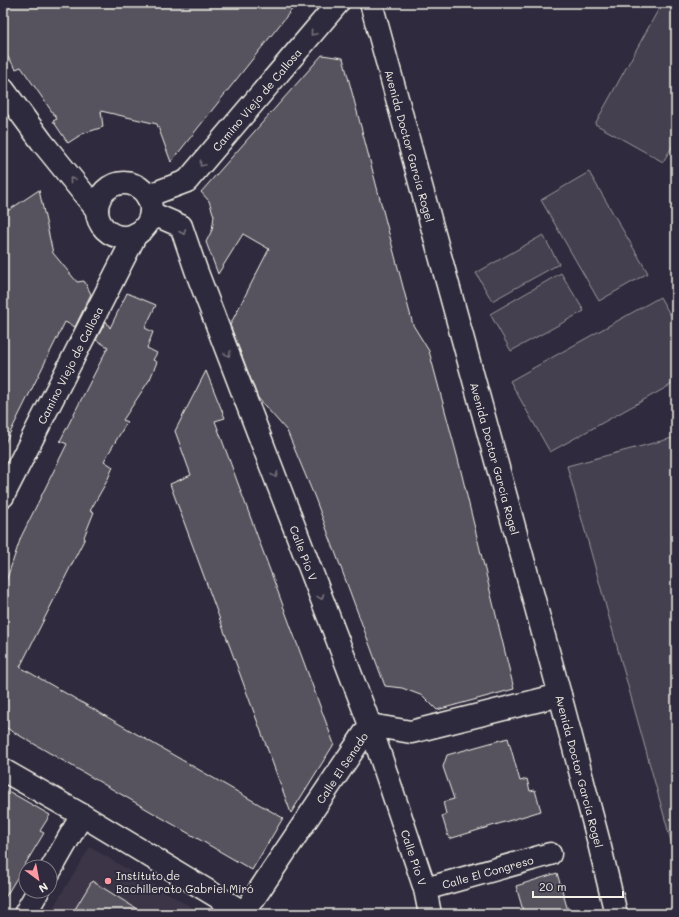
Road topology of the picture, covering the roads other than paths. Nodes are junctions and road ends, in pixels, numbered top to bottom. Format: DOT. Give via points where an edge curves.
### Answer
graph roads {
  1 [pos="338,3"];
  2 [pos="371,3"];
  3 [pos="3,89"];
  4 [pos="149,205"];
  5 [pos="97,210"];
  6 [pos="136,234"];
  7 [pos="3,496"];
  8 [pos="560,695"];
  9 [pos="370,726"];
  10 [pos="3,770"];
  11 [pos="82,816"];
  12 [pos="550,854"];
  13 [pos="57,859"];
  14 [pos="425,889"];
  15 [pos="33,899"];
  16 [pos="245,913"];
  17 [pos="25,914"];
  18 [pos="430,914"];
  19 [pos="616,914"];
  1 -- 4 [label="street, Camino Viejo de Callosa, one-way" via="187,181"];
  2 -- 8 [label="street, Avenida Doctor García Rogel"];
  5 -- 3 [label="street, one-way"];
  4 -- 5 [label="street" via="142,190 125,183 117,184 102,194"];
  4 -- 6 [label="street, Camino Viejo de Callosa" via="148,222"];
  4 -- 9 [label="street, Calle Pío V, one-way" via="181,226"];
  5 -- 6 [label="street" via="103,227 110,233 127,237"];
  6 -- 7 [label="street, Camino Viejo de Callosa"];
  8 -- 9 [label="street, Calle El Senado" via="411,732"];
  8 -- 19 [label="street, Avenida Doctor García Rogel"];
  9 -- 14 [label="street, Calle Pío V"];
  9 -- 16 [label="street, Calle El Senado"];
  10 -- 11 [label="street"];
  11 -- 13 [label="street"];
  11 -- 16 [label="street"];
  12 -- 14 [label="street, Calle El Congreso"];
  14 -- 18 [label="street, Calle Pío V"];
  15 -- 17 [label="street"];
}
